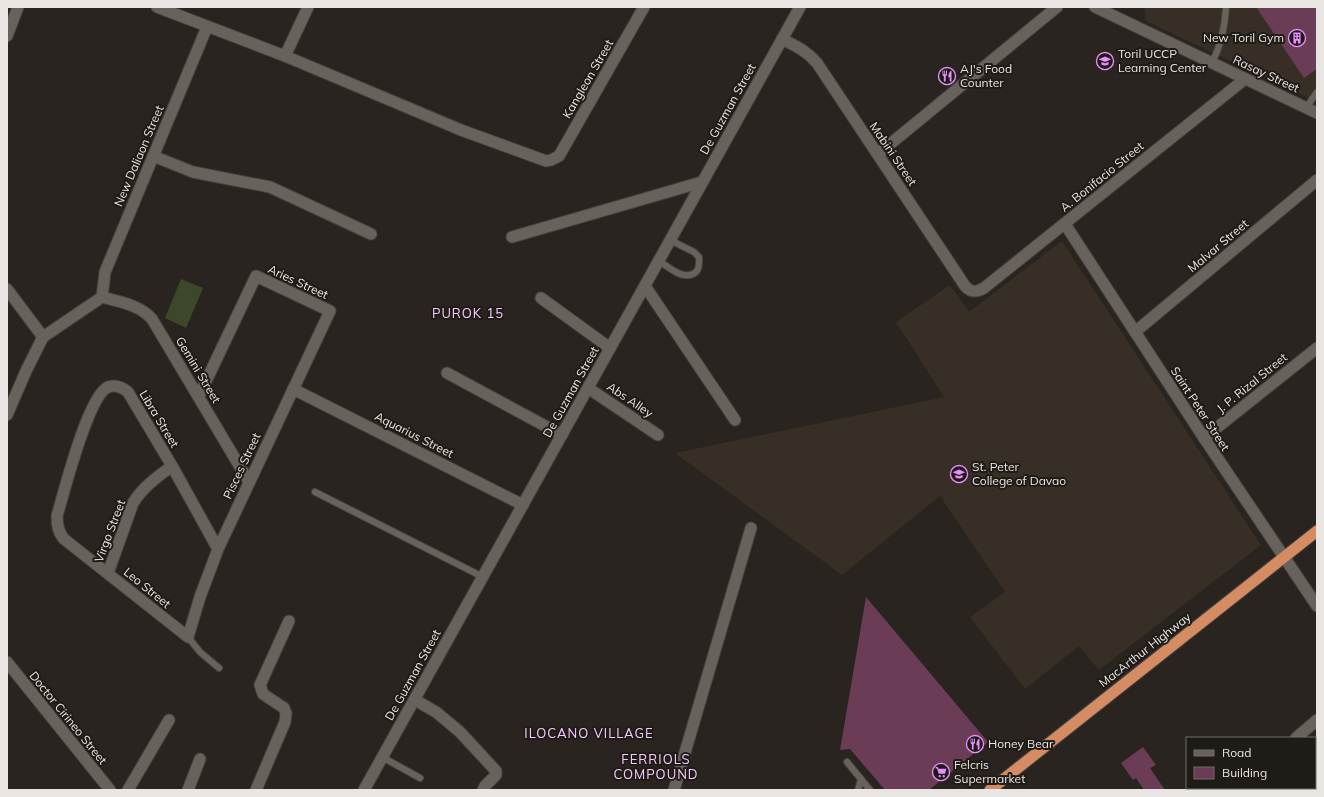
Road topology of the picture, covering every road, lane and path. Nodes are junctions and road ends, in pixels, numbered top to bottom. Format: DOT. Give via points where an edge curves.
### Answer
graph roads {
  1 [pos="18,7"];
  2 [pos="156,7"];
  3 [pos="308,7"];
  4 [pos="644,7"];
  5 [pos="800,7"];
  6 [pos="1057,7"];
  7 [pos="1095,7"];
  8 [pos="1226,7"];
  9 [pos="207,27"];
  10 [pos="7,36"];
  11 [pos="782,39"];
  12 [pos="285,56"];
  13 [pos="1212,63"];
  14 [pos="1245,79"];
  15 [pos="1317,92"];
  16 [pos="1306,108"];
  17 [pos="1317,113"];
  18 [pos="878,154"];
  19 [pos="153,156"];
  20 [pos="1317,180"];
  21 [pos="702,182"];
  22 [pos="1065,224"];
  23 [pos="371,234"];
  24 [pos="512,237"];
  25 [pos="670,240"];
  26 [pos="659,261"];
  27 [pos="645,286"];
  28 [pos="7,289"];
  29 [pos="974,291"];
  30 [pos="102,297"];
  31 [pos="541,298"];
  32 [pos="330,311"];
  33 [pos="1135,332"];
  34 [pos="43,336"];
  35 [pos="610,348"];
  36 [pos="1317,348"];
  37 [pos="447,373"];
  38 [pos="588,388"];
  39 [pos="293,389"];
  40 [pos="199,396"];
  41 [pos="7,415"];
  42 [pos="735,420"];
  43 [pos="562,435"];
  44 [pos="658,435"];
  45 [pos="1204,438"];
  46 [pos="172,466"];
  47 [pos="249,482"];
  48 [pos="315,492"];
  49 [pos="523,505"];
  50 [pos="751,528"];
  51 [pos="58,529"];
  52 [pos="1317,531"];
  53 [pos="218,549"];
  54 [pos="1284,557"];
  55 [pos="108,573"];
  56 [pos="483,577"];
  57 [pos="1317,606"];
  58 [pos="289,621"];
  59 [pos="188,637"];
  60 [pos="7,662"];
  61 [pos="219,668"];
  62 [pos="415,700"];
  63 [pos="169,720"];
  64 [pos="1317,720"];
  65 [pos="1297,737"];
  66 [pos="382,757"];
  67 [pos="200,759"];
  68 [pos="847,762"];
  69 [pos="420,778"];
  70 [pos="861,779"];
  71 [pos="110,790"];
  72 [pos="128,790"];
  73 [pos="188,790"];
  74 [pos="256,790"];
  75 [pos="364,790"];
  76 [pos="483,790"];
  77 [pos="674,790"];
  78 [pos="858,790"];
  79 [pos="870,790"];
  80 [pos="990,790"];
  1 -- 10 [label="street"];
  2 -- 9 [label="street"];
  3 -- 12 [label="street"];
  4 -- 12 [label="street, Kangleon Street" via="559,156 551,160 542,160 461,130"];
  5 -- 11 [label="street, De Guzman Street"];
  6 -- 18 [label="street"];
  7 -- 13 [label="street, Rasay Street"];
  8 -- 13 [label="lane" via="1223,36"];
  9 -- 12 [label="street"];
  9 -- 19 [label="street, New Daliaon Street"];
  11 -- 18 [label="street, Mabini Street" via="802,48 817,63"];
  11 -- 21 [label="street, De Guzman Street"];
  13 -- 14 [label="street, Rasay Street"];
  14 -- 16 [label="street, Rasay Street"];
  14 -- 22 [label="street, A. Bonifacio Street"];
  15 -- 16 [label="lane"];
  16 -- 17 [label="street, Rasay Street"];
  18 -- 29 [label="street, Mabini Street" via="965,286"];
  19 -- 23 [label="street" via="193,172 270,187"];
  19 -- 30 [label="street, New Daliaon Street" via="105,272"];
  20 -- 33 [label="street, Malvar Street"];
  21 -- 24 [label="street"];
  21 -- 25 [label="street, De Guzman Street"];
  22 -- 29 [label="street, A. Bonifacio Street" via="984,288"];
  22 -- 33 [label="street, Saint Peter Street"];
  25 -- 26 [label="street, De Guzman Street"];
  25 -- 26 [label="lane" via="699,257 698,268 689,276 684,276"];
  26 -- 27 [label="street, De Guzman Street"];
  27 -- 35 [label="street, De Guzman Street"];
  27 -- 42 [label="street"];
  28 -- 34 [label="street"];
  30 -- 34 [label="street"];
  30 -- 40 [label="street, Gemini Street" via="133,306 148,314"];
  31 -- 35 [label="street"];
  32 -- 39 [label="street, Pisces Street"];
  32 -- 40 [label="street, Aries Street" via="256,276"];
  33 -- 45 [label="street, Saint Peter Street"];
  34 -- 41 [label="street"];
  35 -- 38 [label="street, De Guzman Street"];
  36 -- 45 [label="street, J. P. Rizal Street"];
  37 -- 43 [label="street"];
  38 -- 43 [label="street, De Guzman Street"];
  38 -- 44 [label="street, Abs Alley"];
  39 -- 47 [label="street, Pisces Street"];
  39 -- 49 [label="street, Aquarius Street"];
  40 -- 47 [label="street, Gemini Street"];
  43 -- 49 [label="street, De Guzman Street"];
  45 -- 54 [label="street, Saint Peter Street"];
  46 -- 51 [label="street, Libra Street" via="128,392 122,387 108,388 95,403 81,436 57,516"];
  46 -- 53 [label="street, Libra Street"];
  46 -- 55 [label="street, Virgo Street" via="138,494"];
  47 -- 53 [label="street, Pisces Street"];
  48 -- 56 [label="lane"];
  49 -- 56 [label="street, De Guzman Street"];
  50 -- 77 [label="street"];
  51 -- 55 [label="street, Leo Street" via="64,539"];
  52 -- 54 [label="highway, MacArthur Highway"];
  53 -- 59 [label="street, Pisces Street"];
  54 -- 57 [label="street, Saint Peter Street"];
  54 -- 80 [label="highway, MacArthur Highway"];
  55 -- 59 [label="street, Leo Street"];
  56 -- 62 [label="street, De Guzman Street"];
  58 -- 74 [label="street" via="260,685 262,694 284,708 286,717"];
  59 -- 61 [label="lane, Leo Street" via="200,652"];
  60 -- 71 [label="street, Doctor Cirineo Street"];
  62 -- 66 [label="street, De Guzman Street"];
  62 -- 76 [label="street" via="436,712 460,732 496,771 496,775"];
  63 -- 72 [label="street"];
  64 -- 65 [label="street"];
  66 -- 69 [label="lane"];
  66 -- 75 [label="street, De Guzman Street"];
  67 -- 73 [label="street"];
  68 -- 70 [label="lane"];
  70 -- 78 [label="lane"];
  70 -- 79 [label="lane"];
}
